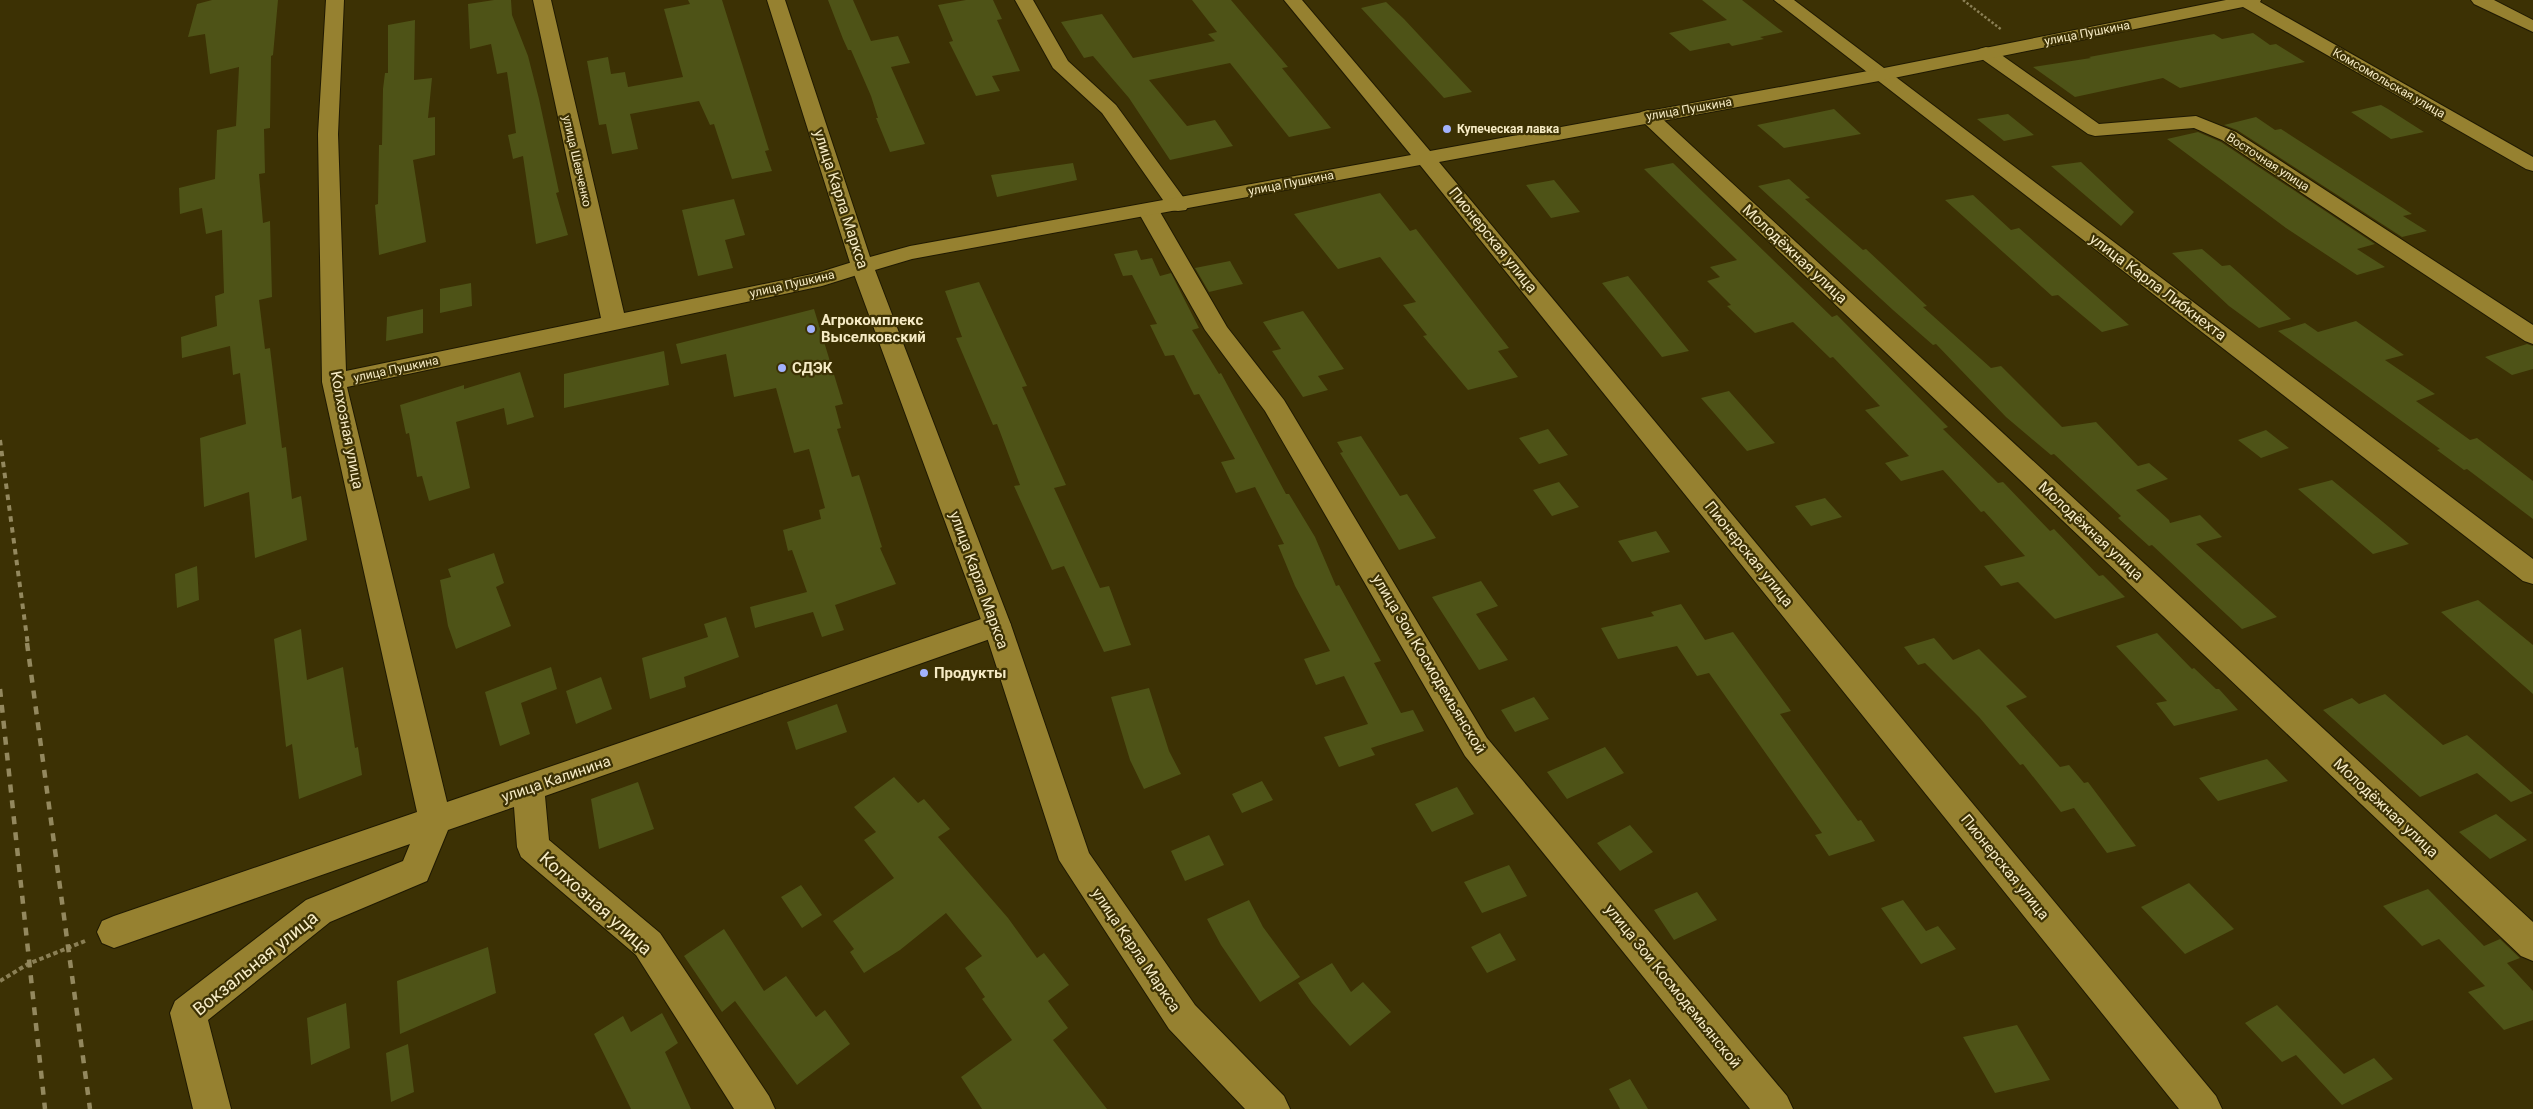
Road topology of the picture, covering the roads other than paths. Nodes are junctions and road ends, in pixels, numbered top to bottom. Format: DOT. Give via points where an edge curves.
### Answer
graph roads {
  1 [pos="334,0"];
  2 [pos="542,0"];
  3 [pos="776,0"];
  4 [pos="1024,0"];
  5 [pos="1292,0"];
  6 [pos="1783,0"];
  7 [pos="2248,0"];
  8 [pos="2480,0"];
  9 [pos="2533,27"];
  10 [pos="1986,53"];
  11 [pos="1879,75"];
  12 [pos="1648,116"];
  13 [pos="1425,158"];
  14 [pos="2533,165"];
  15 [pos="1178,205"];
  16 [pos="1148,210"];
  17 [pos="862,266"];
  18 [pos="614,322"];
  19 [pos="2533,336"];
  20 [pos="334,382"];
  21 [pos="2533,574"];
  22 [pos="997,625"];
  23 [pos="529,789"];
  24 [pos="435,821"];
  25 [pos="114,932"];
  26 [pos="2533,945"];
  27 [pos="212,1109"];
  28 [pos="756,1109"];
  29 [pos="1271,1109"];
  30 [pos="1774,1109"];
  31 [pos="2203,1109"];
  1 -- 20 [label="street, Колхозная улица" via="328,134"];
  2 -- 18 [label="street, улица Шевченко"];
  3 -- 17 [label="street, улица Карла Маркса"];
  4 -- 15 [label="street" via="1060,64 1109,109"];
  5 -- 13 [label="street, Пионерская улица"];
  6 -- 11 [label="street, улица Карла Либкнехта"];
  7 -- 10 [label="street, улица Пушкина"];
  7 -- 14 [label="street, Комсомольская улица"];
  8 -- 9 [label="street"];
  10 -- 11 [label="street, улица Пушкина"];
  10 -- 19 [label="street, Восточная улица" via="2095,130 2196,122 2229,136"];
  11 -- 12 [label="street, улица Пушкина"];
  11 -- 21 [label="street, улица Карла Либкнехта"];
  12 -- 13 [label="street, улица Пушкина"];
  12 -- 26 [label="street, Молодёжная улица"];
  13 -- 15 [label="street, улица Пушкина"];
  13 -- 31 [label="street, Пионерская улица"];
  15 -- 16 [label="street, улица Пушкина"];
  16 -- 17 [label="street, улица Пушкина" via="910,253"];
  16 -- 30 [label="street, улица Зои Космодемьянской" via="1217,330 1275,406 1476,747"];
  17 -- 18 [label="street, улица Пушкина" via="822,279"];
  17 -- 22 [label="street, улица Карла Маркса"];
  18 -- 20 [label="street, улица Пушкина"];
  20 -- 24 [label="street, Колхозная улица"];
  22 -- 23 [label="street, улица Калинина"];
  22 -- 29 [label="street, улица Карла Маркса" via="1075,860 1182,1018"];
  23 -- 24 [label="street, улица Калинина"];
  23 -- 28 [label="street, Колхозная улица" via="533,847 648,944"];
  24 -- 25 [label="street, улица Калинина"];
  24 -- 27 [label="street, Вокзальная улица" via="415,871 318,911 188,1013"];
}
